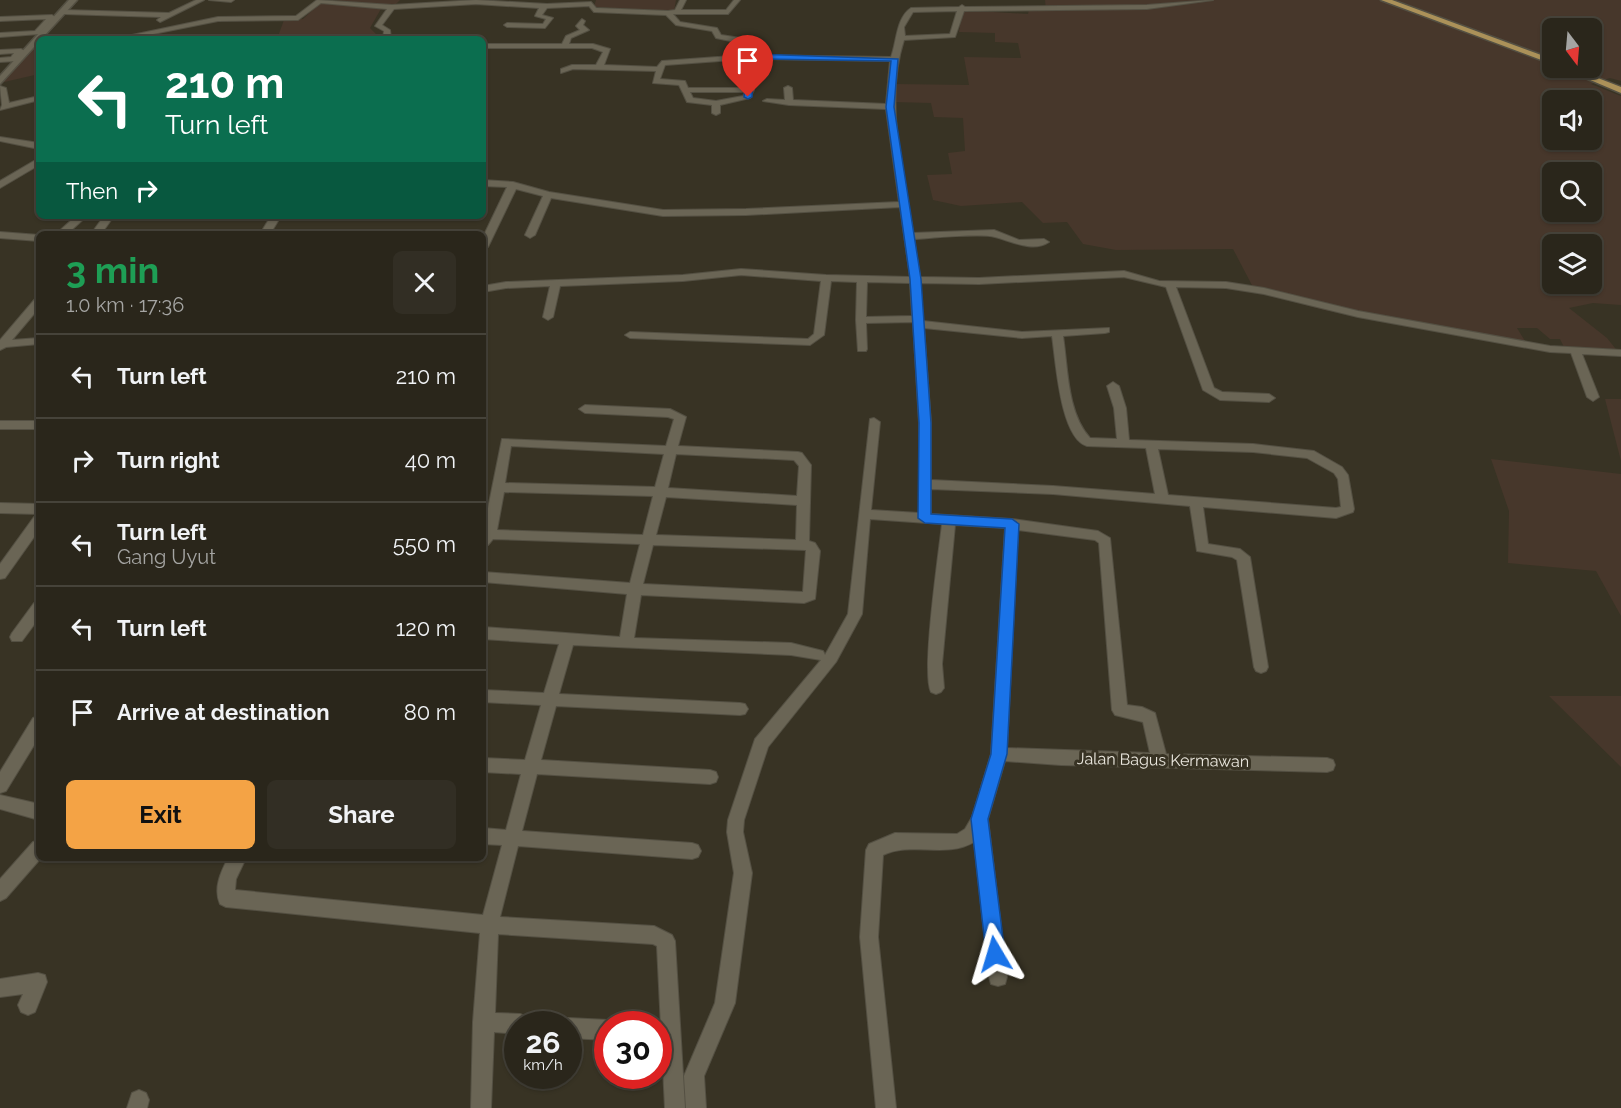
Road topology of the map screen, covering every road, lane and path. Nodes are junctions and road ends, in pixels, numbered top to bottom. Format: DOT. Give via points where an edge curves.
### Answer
graph roads {
  1 [pos="73,0"];
  2 [pos="201,0"];
  3 [pos="212,0"];
  4 [pos="231,0"];
  5 [pos="322,0"];
  6 [pos="682,0"];
  7 [pos="737,0"];
  8 [pos="1210,0"];
  9 [pos="1385,0"];
  10 [pos="350,2"];
  11 [pos="547,6"];
  12 [pos="393,7"];
  13 [pos="962,7"];
  14 [pos="64,12"];
  15 [pos="677,12"];
  16 [pos="668,13"];
  17 [pos="168,15"];
  18 [pos="1,18"];
  19 [pos="582,21"];
  20 [pos="45,25"];
  21 [pos="507,25"];
  22 [pos="0,27"];
  23 [pos="141,33"];
  24 [pos="0,35"];
  25 [pos="43,36"];
  26 [pos="129,36"];
  27 [pos="387,36"];
  28 [pos="901,38"];
  29 [pos="36,39"];
  30 [pos="0,43"];
  31 [pos="36,44"];
  32 [pos="486,45"];
  33 [pos="565,45"];
  34 [pos="0,52"];
  35 [pos="676,52"];
  36 [pos="751,57"];
  37 [pos="1542,58"];
  38 [pos="894,59"];
  39 [pos="0,60"];
  40 [pos="672,62"];
  41 [pos="599,67"];
  42 [pos="658,69"];
  43 [pos="564,71"];
  44 [pos="1595,78"];
  45 [pos="1,84"];
  46 [pos="1621,87"];
  47 [pos="788,88"];
  48 [pos="686,90"];
  49 [pos="750,90"];
  50 [pos="36,99"];
  51 [pos="767,101"];
  52 [pos="716,103"];
  53 [pos="789,103"];
  54 [pos="3,107"];
  55 [pos="890,107"];
  56 [pos="716,113"];
  57 [pos="0,139"];
  58 [pos="36,145"];
  59 [pos="36,163"];
  60 [pos="486,183"];
  61 [pos="0,184"];
  62 [pos="513,185"];
  63 [pos="548,195"];
  64 [pos="905,204"];
  65 [pos="78,219"];
  66 [pos="64,231"];
  67 [pos="530,234"];
  68 [pos="0,235"];
  69 [pos="909,236"];
  70 [pos="36,238"];
  71 [pos="486,241"];
  72 [pos="1044,242"];
  73 [pos="826,278"];
  74 [pos="862,279"];
  75 [pos="915,279"];
  76 [pos="556,283"];
  77 [pos="1170,285"];
  78 [pos="486,288"];
  79 [pos="36,305"];
  80 [pos="548,317"];
  81 [pos="861,320"];
  82 [pos="917,322"];
  83 [pos="1105,330"];
  84 [pos="1057,334"];
  85 [pos="630,335"];
  86 [pos="36,341"];
  87 [pos="1,346"];
  88 [pos="862,350"];
  89 [pos="1576,352"];
  90 [pos="1621,353"];
  91 [pos="1113,386"];
  92 [pos="1593,397"];
  93 [pos="1269,398"];
  94 [pos="585,409"];
  95 [pos="874,422"];
  96 [pos="0,425"];
  97 [pos="36,425"];
  98 [pos="1124,442"];
  99 [pos="1151,443"];
  100 [pos="671,448"];
  101 [pos="926,484"];
  102 [pos="498,487"];
  103 [pos="659,492"];
  104 [pos="1162,499"];
  105 [pos="805,501"];
  106 [pos="1196,501"];
  107 [pos="0,508"];
  108 [pos="36,508"];
  109 [pos="864,514"];
  110 [pos="925,518"];
  111 [pos="950,520"];
  112 [pos="36,524"];
  113 [pos="1012,524"];
  114 [pos="487,538"];
  115 [pos="649,540"];
  116 [pos="802,545"];
  117 [pos="0,574"];
  118 [pos="486,577"];
  119 [pos="635,589"];
  120 [pos="36,612"];
  121 [pos="486,633"];
  122 [pos="17,637"];
  123 [pos="567,639"];
  124 [pos="626,643"];
  125 [pos="818,655"];
  126 [pos="1261,667"];
  127 [pos="936,688"];
  128 [pos="486,696"];
  129 [pos="551,700"];
  130 [pos="740,709"];
  131 [pos="36,728"];
  132 [pos="999,754"];
  133 [pos="1159,759"];
  134 [pos="486,765"];
  135 [pos="1327,765"];
  136 [pos="531,767"];
  137 [pos="710,777"];
  138 [pos="0,786"];
  139 [pos="0,802"];
  140 [pos="36,811"];
  141 [pos="980,819"];
  142 [pos="486,836"];
  143 [pos="510,839"];
  144 [pos="36,851"];
  145 [pos="692,852"];
  146 [pos="236,861"];
  147 [pos="0,892"];
  148 [pos="489,925"];
  149 [pos="998,977"];
  150 [pos="0,988"];
  151 [pos="28,1005"];
  152 [pos="665,1011"];
  153 [pos="483,1022"];
  154 [pos="504,1023"];
  155 [pos="672,1086"];
  156 [pos="481,1108"];
  157 [pos="675,1108"];
  158 [pos="696,1108"];
  159 [pos="886,1108"];
  1 -- 14 [label="street"];
  2 -- 17 [label="street"];
  3 -- 4 [label="street"];
  5 -- 10 [label="street"];
  6 -- 15 [label="street"];
  7 -- 15 [label="street" via="728,12"];
  8 -- 13 [label="street" via="1147,7"];
  9 -- 37 [label="main road"];
  10 -- 12 [label="street"];
  10 -- 23 [label="street" via="319,1 304,16 292,20 218,19"];
  11 -- 12 [label="street" via="476,2"];
  11 -- 16 [label="street" via="591,4 596,10"];
  11 -- 21 [label="street" via="538,16 550,18 545,26"];
  12 -- 27 [label="street" via="378,26 387,30"];
  13 -- 28 [label="street" via="953,36"];
  13 -- 28 [label="street" via="912,6 901,27"];
  14 -- 17 [label="street"];
  14 -- 25 [label="street"];
  15 -- 16 [label="street"];
  16 -- 36 [label="street" via="678,24 715,29 718,37 744,41"];
  17 -- 23 [label="street"];
  18 -- 20 [label="street" via="52,17"];
  19 -- 33 [label="street" via="579,26 586,30 568,38"];
  20 -- 22 [label="street"];
  20 -- 24 [label="street" via="37,33"];
  23 -- 26 [label="street"];
  28 -- 38 [label="street"];
  29 -- 30 [label="street"];
  31 -- 45 [label="street"];
  32 -- 33 [label="street"];
  33 -- 41 [label="street" via="605,49"];
  34 -- 39 [label="street" via="21,51 13,59"];
  35 -- 40 [label="street"];
  36 -- 38 [label="street"];
  36 -- 40 [label="street"];
  36 -- 49 [label="street"];
  38 -- 55 [label="street"];
  40 -- 42 [label="street" via="662,63"];
  41 -- 42 [label="street"];
  41 -- 43 [label="street"];
  42 -- 48 [label="street" via="656,81 682,83"];
  44 -- 46 [label="main road"];
  45 -- 54 [label="street"];
  47 -- 53 [label="street"];
  48 -- 49 [label="street"];
  48 -- 52 [label="street" via="690,100"];
  49 -- 52 [label="street" via="746,98"];
  50 -- 54 [label="street"];
  51 -- 53 [label="street"];
  52 -- 56 [label="street"];
  53 -- 55 [label="street"];
  55 -- 64 [label="street"];
  57 -- 58 [label="street"];
  59 -- 61 [label="street"];
  60 -- 62 [label="street"];
  62 -- 63 [label="street"];
  62 -- 71 [label="street"];
  63 -- 64 [label="street" via="663,213"];
  63 -- 67 [label="street"];
  64 -- 69 [label="street"];
  65 -- 66 [label="street"];
  68 -- 70 [label="street"];
  69 -- 72 [label="street" via="994,234 1018,243"];
  69 -- 75 [label="street"];
  73 -- 74 [label="street"];
  73 -- 76 [label="street" via="741,272"];
  73 -- 85 [label="street" via="819,335 810,342"];
  74 -- 75 [label="street"];
  74 -- 81 [label="street"];
  75 -- 77 [label="street" via="1041,279 1124,274"];
  75 -- 82 [label="street"];
  76 -- 78 [label="street"];
  76 -- 80 [label="street"];
  77 -- 89 [label="street" via="1226,285 1264,291 1358,314"];
  77 -- 93 [label="street" via="1209,390 1220,396"];
  79 -- 87 [label="street"];
  81 -- 82 [label="street"];
  81 -- 88 [label="street"];
  82 -- 84 [label="street" via="1022,335"];
  82 -- 101 [label="street"];
  83 -- 84 [label="street"];
  84 -- 98 [label="street" via="1072,417 1082,438 1087,442"];
  86 -- 87 [label="street"];
  89 -- 90 [label="street"];
  89 -- 92 [label="street"];
  91 -- 98 [label="street"];
  94 -- 100 [label="street" via="676,414 680,421"];
  95 -- 109 [label="street"];
  96 -- 97 [label="street"];
  98 -- 99 [label="street"];
  99 -- 104 [label="street"];
  99 -- 106 [label="street" via="1310,454 1338,470 1344,478 1348,509 1336,513"];
  100 -- 102 [label="street" via="506,442"];
  100 -- 103 [label="street"];
  100 -- 105 [label="street" via="798,456 805,465"];
  101 -- 104 [label="street"];
  101 -- 110 [label="street"];
  102 -- 103 [label="street"];
  102 -- 114 [label="street"];
  103 -- 105 [label="street"];
  103 -- 115 [label="street"];
  104 -- 106 [label="street"];
  105 -- 116 [label="street"];
  106 -- 126 [label="street" via="1202,548 1235,552 1243,557"];
  107 -- 108 [label="street"];
  109 -- 110 [label="street"];
  109 -- 158 [label="street" via="855,614 831,658 761,744 736,820 743,873 725,1003 694,1076"];
  110 -- 111 [label="street"];
  111 -- 113 [label="street"];
  111 -- 127 [label="street"];
  112 -- 117 [label="street"];
  113 -- 132 [label="street"];
  113 -- 133 [label="street" via="1098,536 1105,541 1120,710 1150,718"];
  114 -- 115 [label="street"];
  115 -- 116 [label="street"];
  115 -- 119 [label="street"];
  116 -- 119 [label="street" via="813,551 810,595 804,598"];
  118 -- 119 [label="street"];
  119 -- 124 [label="street"];
  120 -- 122 [label="street"];
  121 -- 123 [label="street"];
  123 -- 124 [label="street"];
  123 -- 129 [label="street"];
  124 -- 125 [label="street" via="791,650"];
  128 -- 129 [label="street"];
  129 -- 130 [label="street"];
  129 -- 136 [label="street"];
  131 -- 138 [label="street"];
  132 -- 133 [label="street, Jalan Bagus Kermawan"];
  132 -- 141 [label="street"];
  133 -- 135 [label="street, Jalan Bagus Kermawan"];
  134 -- 136 [label="street"];
  136 -- 137 [label="street"];
  136 -- 143 [label="street"];
  139 -- 140 [label="street"];
  141 -- 149 [label="street"];
  141 -- 159 [label="street" via="971,835 959,842 895,842 875,850 869,937"];
  142 -- 143 [label="street"];
  143 -- 145 [label="street"];
  143 -- 148 [label="street"];
  144 -- 147 [label="street"];
  146 -- 148 [label="street" via="227,878 226,898"];
  148 -- 152 [label="street" via="654,935 666,941"];
  148 -- 153 [label="street"];
  150 -- 151 [label="street" via="38,982"];
  153 -- 154 [label="street"];
  153 -- 156 [label="street"];
  155 -- 157 [label="street"];
}
